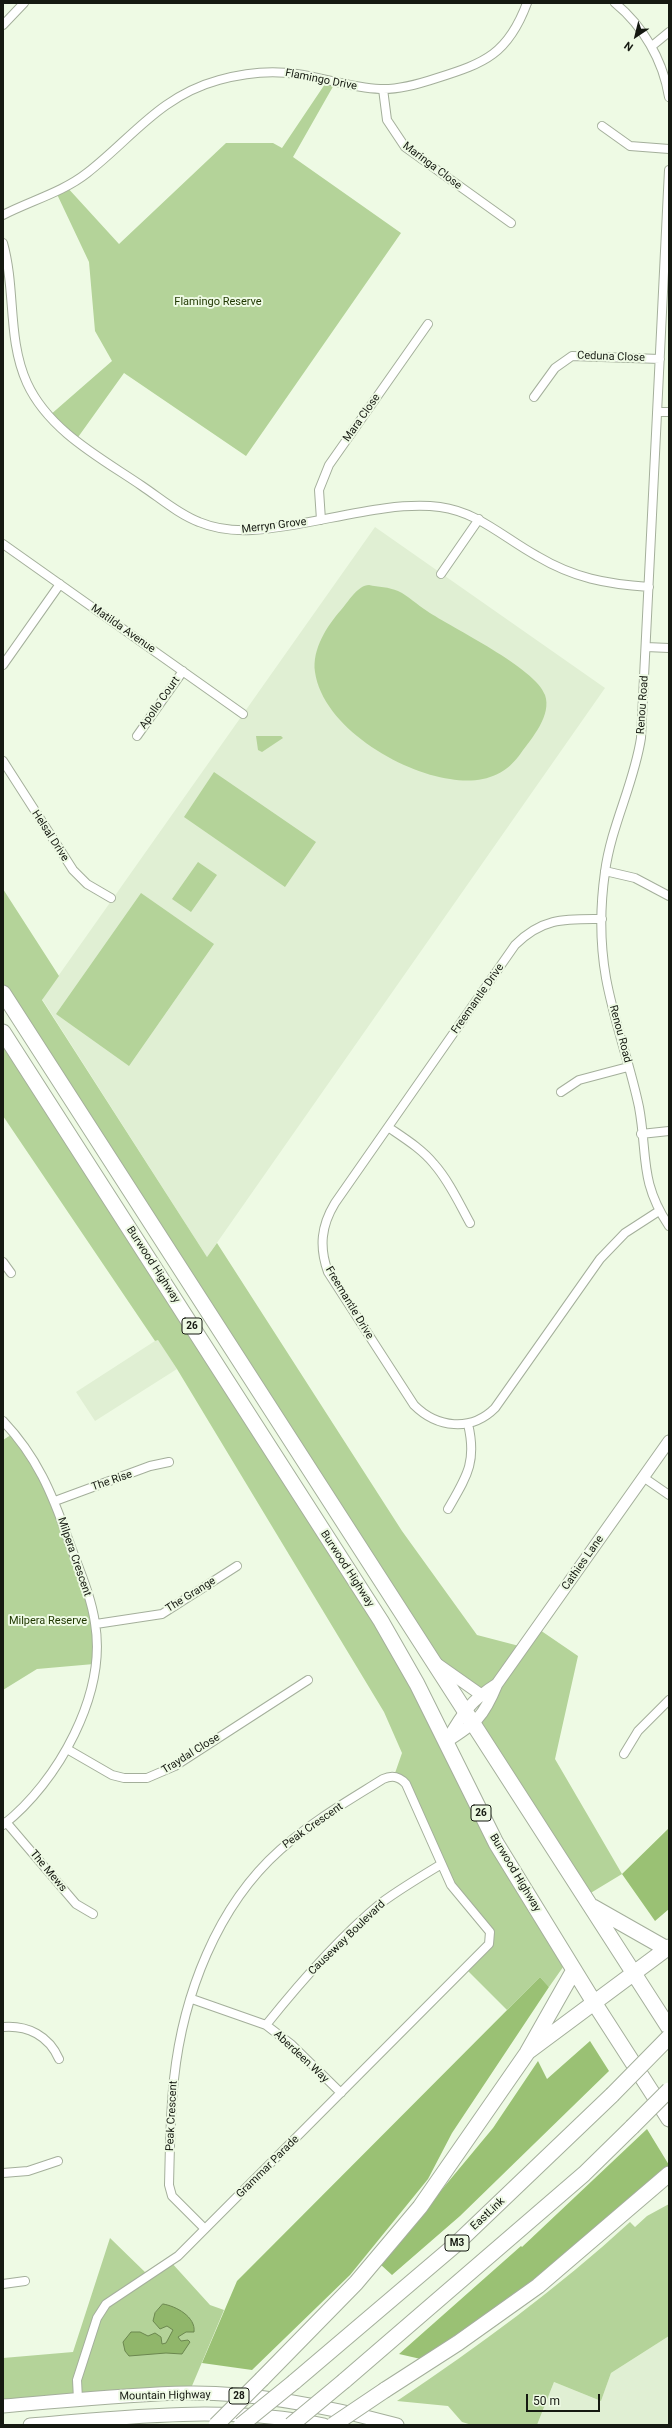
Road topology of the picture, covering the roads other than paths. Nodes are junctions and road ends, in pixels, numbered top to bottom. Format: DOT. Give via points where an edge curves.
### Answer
graph roads {
  1 [pos="24,3"];
  2 [pos="527,3"];
  3 [pos="615,3"];
  4 [pos="3,25"];
  5 [pos="669,32"];
  6 [pos="652,46"];
  7 [pos="383,89"];
  8 [pos="669,97"];
  9 [pos="602,126"];
  10 [pos="669,149"];
  11 [pos="669,170"];
  12 [pos="3,215"];
  13 [pos="511,223"];
  14 [pos="3,242"];
  15 [pos="12,317"];
  16 [pos="3,318"];
  17 [pos="428,324"];
  18 [pos="660,359"];
  19 [pos="534,397"];
  20 [pos="657,412"];
  21 [pos="669,412"];
  22 [pos="479,519"];
  23 [pos="321,520"];
  24 [pos="3,544"];
  25 [pos="441,574"];
  26 [pos="60,584"];
  27 [pos="649,587"];
  28 [pos="646,647"];
  29 [pos="669,648"];
  30 [pos="3,665"];
  31 [pos="183,671"];
  32 [pos="243,714"];
  33 [pos="137,736"];
  34 [pos="3,761"];
  35 [pos="605,871"];
  36 [pos="669,896"];
  37 [pos="111,898"];
  38 [pos="602,919"];
  39 [pos="3,994"];
  40 [pos="3,1032"];
  41 [pos="628,1067"];
  42 [pos="561,1092"];
  43 [pos="388,1127"];
  44 [pos="669,1132"];
  45 [pos="641,1134"];
  46 [pos="659,1211"];
  47 [pos="470,1223"];
  48 [pos="669,1226"];
  49 [pos="3,1262"];
  50 [pos="10,1274"];
  51 [pos="3,1421"];
  52 [pos="468,1424"];
  53 [pos="669,1441"];
  54 [pos="169,1462"];
  55 [pos="644,1477"];
  56 [pos="669,1495"];
  57 [pos="54,1501"];
  58 [pos="448,1509"];
  59 [pos="237,1566"];
  60 [pos="398,1606"];
  61 [pos="381,1621"];
  62 [pos="96,1624"];
  63 [pos="432,1661"];
  64 [pos="308,1680"];
  65 [pos="497,1684"];
  66 [pos="480,1694"];
  67 [pos="669,1700"];
  68 [pos="464,1710"];
  69 [pos="473,1725"];
  70 [pos="446,1742"];
  71 [pos="66,1749"];
  72 [pos="624,1754"];
  73 [pos="5,1823"];
  74 [pos="440,1865"];
  75 [pos="590,1906"];
  76 [pos="93,1914"];
  77 [pos="489,1944"];
  78 [pos="668,1948"];
  79 [pos="574,1970"];
  80 [pos="634,1974"];
  81 [pos="192,1999"];
  82 [pos="595,2004"];
  83 [pos="266,2025"];
  84 [pos="3,2027"];
  85 [pos="669,2028"];
  86 [pos="669,2037"];
  87 [pos="527,2052"];
  88 [pos="59,2059"];
  89 [pos="669,2090"];
  90 [pos="341,2094"];
  91 [pos="669,2119"];
  92 [pos="58,2161"];
  93 [pos="3,2173"];
  94 [pos="666,2180"];
  95 [pos="205,2229"];
  96 [pos="25,2281"];
  97 [pos="3,2284"];
  98 [pos="78,2398"];
  99 [pos="3,2406"];
  100 [pos="71,2420"];
  101 [pos="30,2425"];
  102 [pos="216,2425"];
  103 [pos="241,2425"];
  104 [pos="291,2425"];
  105 [pos="324,2425"];
  106 [pos="333,2425"];
  107 [pos="397,2425"];
  1 -- 4 [label="street"];
  2 -- 7 [label="street, Flamingo Drive" via="510,36 496,52 476,65 422,83"];
  3 -- 6 [label="street" via="636,24"];
  5 -- 6 [label="street"];
  6 -- 8 [label="street" via="663,72"];
  7 -- 12 [label="street, Flamingo Drive" via="350,86 308,76 272,72 232,77 207,84 184,93 155,112 80,178"];
  7 -- 13 [label="street, Maringa Close" via="387,120 405,147"];
  9 -- 10 [label="street" via="630,146"];
  11 -- 18 [label="street, Renou Road"];
  14 -- 15 [label="street, Merryn Grove"];
  15 -- 16 [label="street"];
  15 -- 23 [label="street, Merryn Grove" via="17,354 27,383 49,416 81,444 179,512 212,527 236,530 259,530"];
  17 -- 23 [label="street, Mara Close" via="329,465 320,490"];
  18 -- 19 [label="street, Ceduna Close" via="572,356 555,368"];
  18 -- 20 [label="street, Renou Road"];
  20 -- 21 [label="street"];
  20 -- 27 [label="street, Renou Road"];
  22 -- 23 [label="street, Merryn Grove" via="443,508 410,506"];
  22 -- 25 [label="street"];
  22 -- 27 [label="street, Merryn Grove" via="562,570 602,583"];
  24 -- 26 [label="street, Matilda Avenue"];
  26 -- 30 [label="street"];
  26 -- 31 [label="street, Matilda Avenue"];
  27 -- 28 [label="street, Renou Road"];
  28 -- 29 [label="street"];
  28 -- 35 [label="street, Renou Road" via="637,760 615,828"];
  31 -- 32 [label="street, Matilda Avenue"];
  31 -- 33 [label="street, Apollo Court"];
  34 -- 37 [label="street, Helsal Drive" via="73,870 87,884"];
  35 -- 36 [label="street" via="636,878"];
  35 -- 38 [label="street, Renou Road"];
  38 -- 41 [label="street, Renou Road" via="606,977"];
  38 -- 43 [label="street, Freemantle Drive" via="558,920 539,927 520,940"];
  39 -- 60 [label="highway, Burwood Highway / 26"];
  40 -- 61 [label="highway, Burwood Highway / 26"];
  41 -- 42 [label="street" via="579,1080"];
  41 -- 45 [label="street, Renou Road" via="638,1106"];
  43 -- 47 [label="street" via="434,1163 449,1184"];
  43 -- 52 [label="street, Freemantle Drive" via="328,1214 322,1234 324,1262 414,1405 426,1416 440,1423"];
  44 -- 45 [label="street"];
  45 -- 46 [label="street, Renou Road" via="645,1172"];
  46 -- 48 [label="street, Renou Road"];
  46 -- 52 [label="street, Freemantle Drive" via="626,1233 606,1251 500,1402 490,1413"];
  49 -- 50 [label="street"];
  51 -- 57 [label="street, Milpera Crescent" via="37,1465"];
  52 -- 58 [label="street" via="473,1450 471,1466"];
  53 -- 55 [label="street, Cathies Lane"];
  54 -- 57 [label="street, The Rise" via="150,1466"];
  55 -- 56 [label="street"];
  55 -- 65 [label="street, Cathies Lane"];
  57 -- 62 [label="street, Milpera Crescent"];
  59 -- 62 [label="street, The Grange" via="162,1614"];
  60 -- 61 [label="highway"];
  60 -- 63 [label="highway, Burwood Highway / 26"];
  61 -- 70 [label="highway, Burwood Highway / 26"];
  62 -- 71 [label="street, Milpera Crescent" via="96,1654 92,1681 82,1716"];
  63 -- 66 [label="street"];
  63 -- 68 [label="highway, Burwood Highway / 26"];
  64 -- 71 [label="street, Traydal Close" via="176,1766 146,1778 124,1778 112,1774"];
  65 -- 66 [label="street, Cathies Lane"];
  65 -- 69 [label="street, Cathies Lane" via="489,1702"];
  66 -- 68 [label="street, Cathies Lane"];
  67 -- 72 [label="street" via="638,1731"];
  68 -- 69 [label="highway, Burwood Highway / 26"];
  68 -- 70 [label="street, Cathies Lane"];
  69 -- 70 [label="street, Cathies Lane"];
  69 -- 75 [label="highway, Burwood Highway / 26"];
  70 -- 79 [label="highway, Burwood Highway / 26" via="496,1843"];
  71 -- 73 [label="street, Milpera Crescent" via="39,1789"];
  73 -- 76 [label="street, The Mews" via="76,1904"];
  74 -- 77 [label="street, Peak Crescent" via="453,1889 488,1928 491,1936"];
  74 -- 81 [label="street, Peak Crescent" via="406,1784 396,1777 383,1779 298,1835 256,1874 220,1928"];
  74 -- 83 [label="street, Causeway Boulevard" via="399,1890 368,1915 310,1974"];
  75 -- 78 [label="highway"];
  75 -- 80 [label="highway, Burwood Highway / 26"];
  77 -- 90 [label="street, Grammar Parade"];
  78 -- 80 [label="highway"];
  79 -- 82 [label="highway, Burwood Highway / 26"];
  79 -- 87 [label="highway"];
  80 -- 82 [label="highway"];
  80 -- 85 [label="highway, Burwood Highway / 26"];
  81 -- 83 [label="street, Aberdeen Way"];
  81 -- 95 [label="street, Peak Crescent" via="184,2023 174,2079 169,2189 172,2196"];
  82 -- 87 [label="highway"];
  82 -- 91 [label="highway, Burwood Highway / 26"];
  83 -- 90 [label="street, Aberdeen Way" via="296,2048"];
  84 -- 88 [label="street" via="38,2034 50,2043"];
  86 -- 103 [label="highway, EastLink / M3, bridge" via="454,2246"];
  87 -- 102 [label="highway, bridge" via="420,2207 356,2283"];
  89 -- 104 [label="highway, bridge" via="584,2174"];
  90 -- 95 [label="street, Grammar Parade"];
  92 -- 93 [label="street" via="28,2171"];
  94 -- 106 [label="highway, bridge" via="538,2286 458,2343"];
  95 -- 98 [label="street, Grammar Parade" via="178,2256 116,2296 100,2312 77,2380"];
  96 -- 97 [label="street"];
  98 -- 99 [label="main road, Mountain Highway / 28"];
  98 -- 100 [label="main road"];
  98 -- 107 [label="main road, Mountain Highway / 28" via="189,2393 226,2395 322,2408"];
  100 -- 101 [label="main road, Mountain Highway / 28"];
  100 -- 105 [label="main road, Mountain Highway / 28" via="232,2414"];
}
